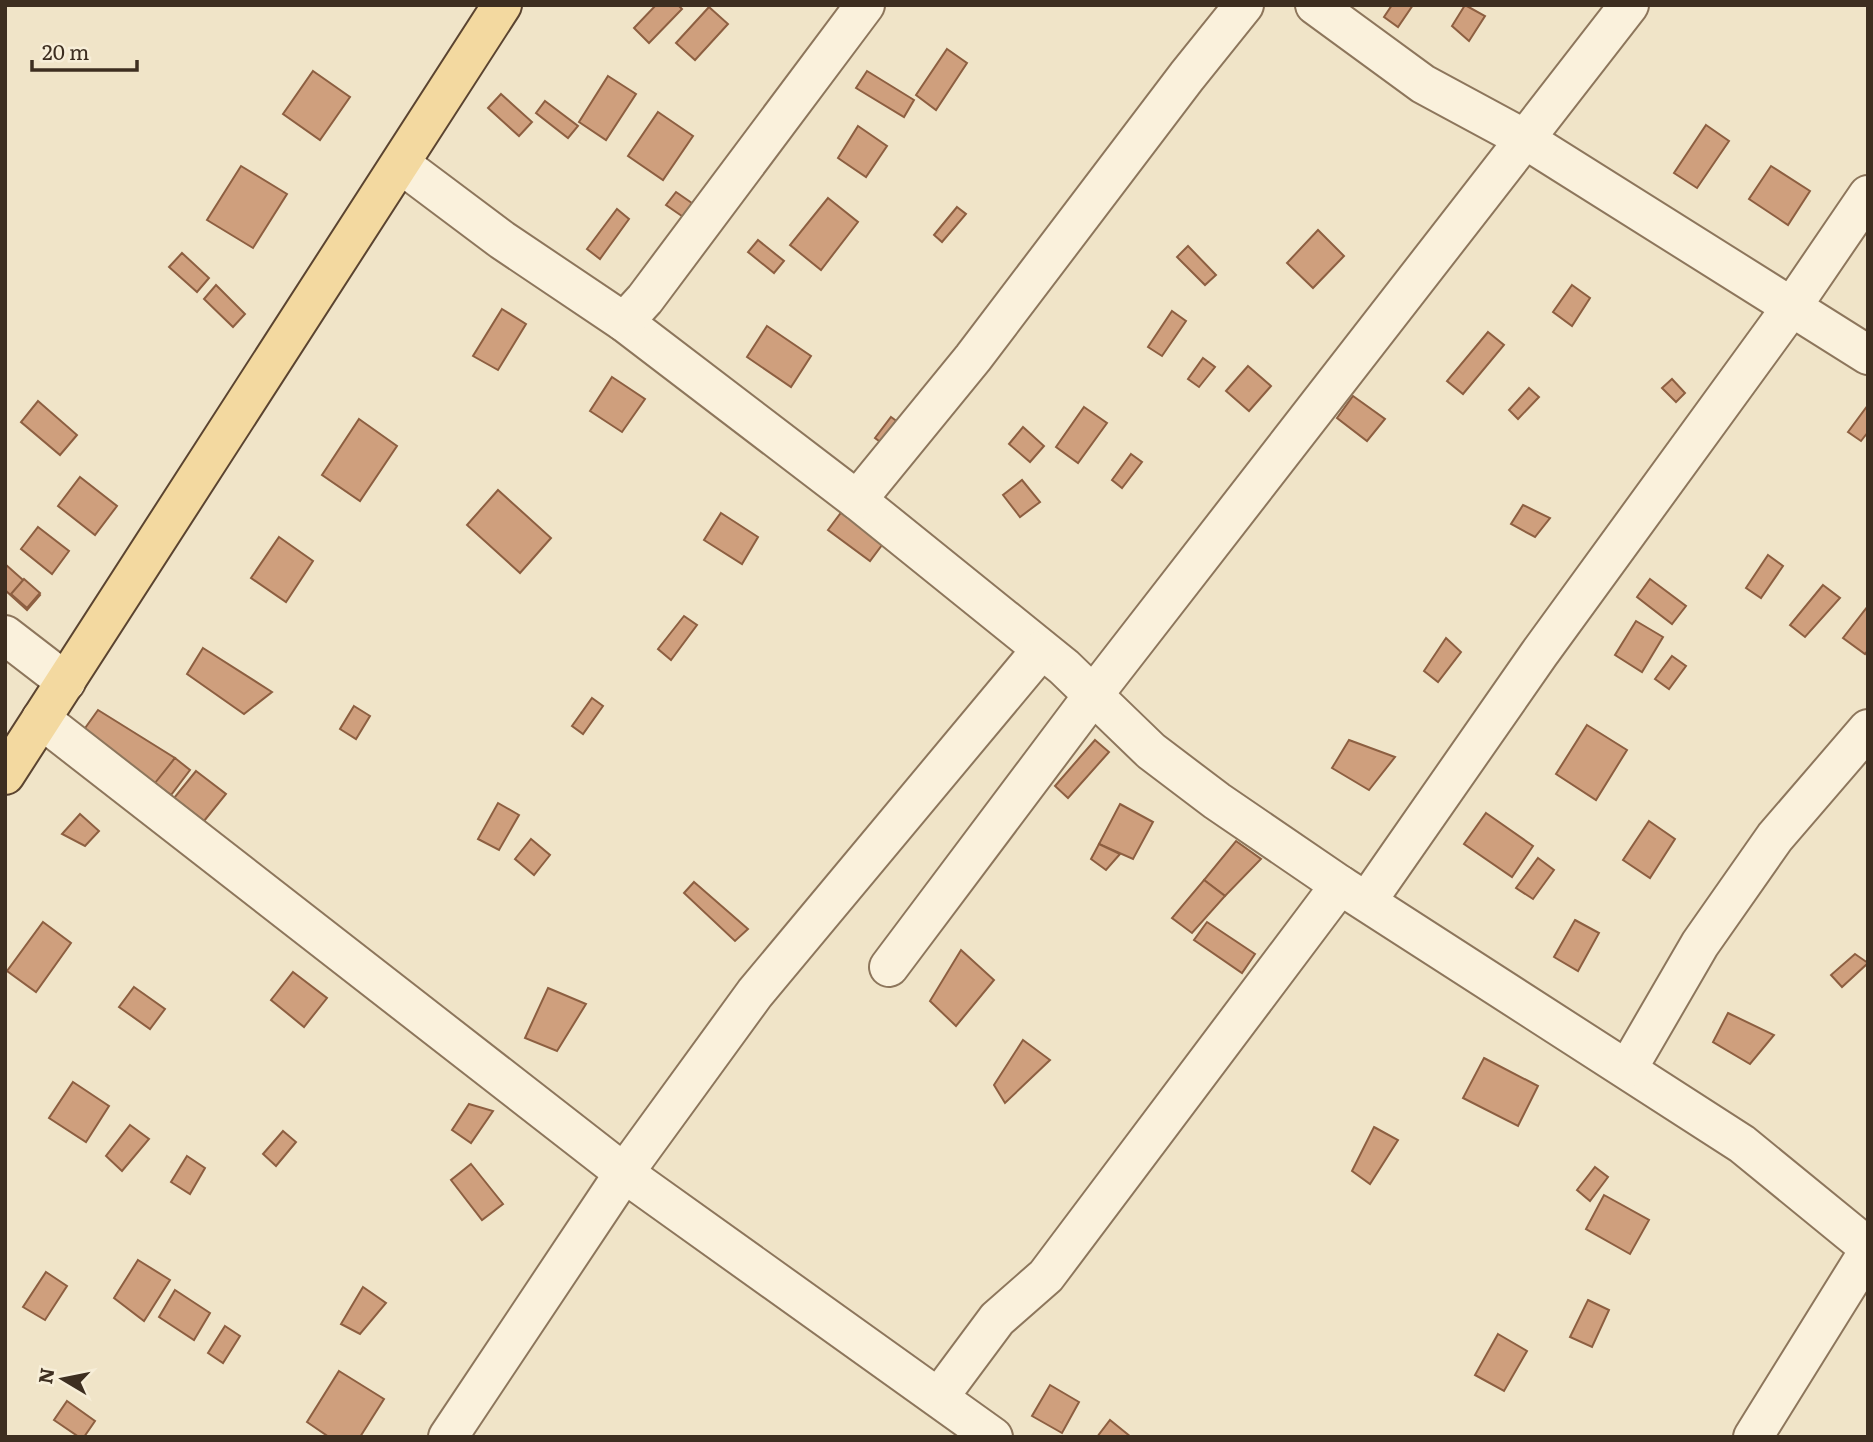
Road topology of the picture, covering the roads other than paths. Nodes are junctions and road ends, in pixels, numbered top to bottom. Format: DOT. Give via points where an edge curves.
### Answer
graph roads {
  1 [pos="502,5"];
  2 [pos="865,5"];
  3 [pos="1244,5"];
  4 [pos="1315,5"];
  5 [pos="1629,5"];
  6 [pos="1523,138"];
  7 [pos="402,165"];
  8 [pos="1868,195"];
  9 [pos="1794,305"];
  10 [pos="624,322"];
  11 [pos="1868,355"];
  12 [pos="857,500"];
  13 [pos="5,635"];
  14 [pos="1041,650"];
  15 [pos="66,682"];
  16 [pos="1094,694"];
  17 [pos="41,719"];
  18 [pos="1868,729"];
  19 [pos="5,775"];
  20 [pos="1354,893"];
  21 [pos="889,968"];
  22 [pos="1628,1068"];
  23 [pos="624,1173"];
  24 [pos="1868,1250"];
  25 [pos="939,1397"];
  26 [pos="448,1437"];
  27 [pos="993,1437"];
  28 [pos="1753,1437"];
  1 -- 7 [label="main road"];
  2 -- 10 [label="street"];
  3 -- 12 [label="street" via="973,358"];
  4 -- 6 [label="street" via="1423,84"];
  5 -- 6 [label="street"];
  6 -- 9 [label="street"];
  6 -- 16 [label="street"];
  7 -- 10 [label="street"];
  7 -- 15 [label="main road"];
  8 -- 9 [label="street"];
  9 -- 11 [label="street"];
  9 -- 20 [label="street" via="1539,654"];
  10 -- 12 [label="street"];
  12 -- 14 [label="street"];
  13 -- 15 [label="street"];
  14 -- 16 [label="street"];
  14 -- 23 [label="street" via="755,993"];
  15 -- 17 [label="main road"];
  16 -- 20 [label="street" via="1151,751"];
  16 -- 21 [label="street"];
  17 -- 19 [label="main road"];
  17 -- 23 [label="street"];
  18 -- 22 [label="street" via="1775,837 1700,944"];
  20 -- 22 [label="street"];
  20 -- 25 [label="street" via="1046,1276 997,1320"];
  22 -- 24 [label="street" via="1742,1144"];
  23 -- 25 [label="street"];
  23 -- 26 [label="street"];
  24 -- 28 [label="street"];
  25 -- 27 [label="street"];
}
